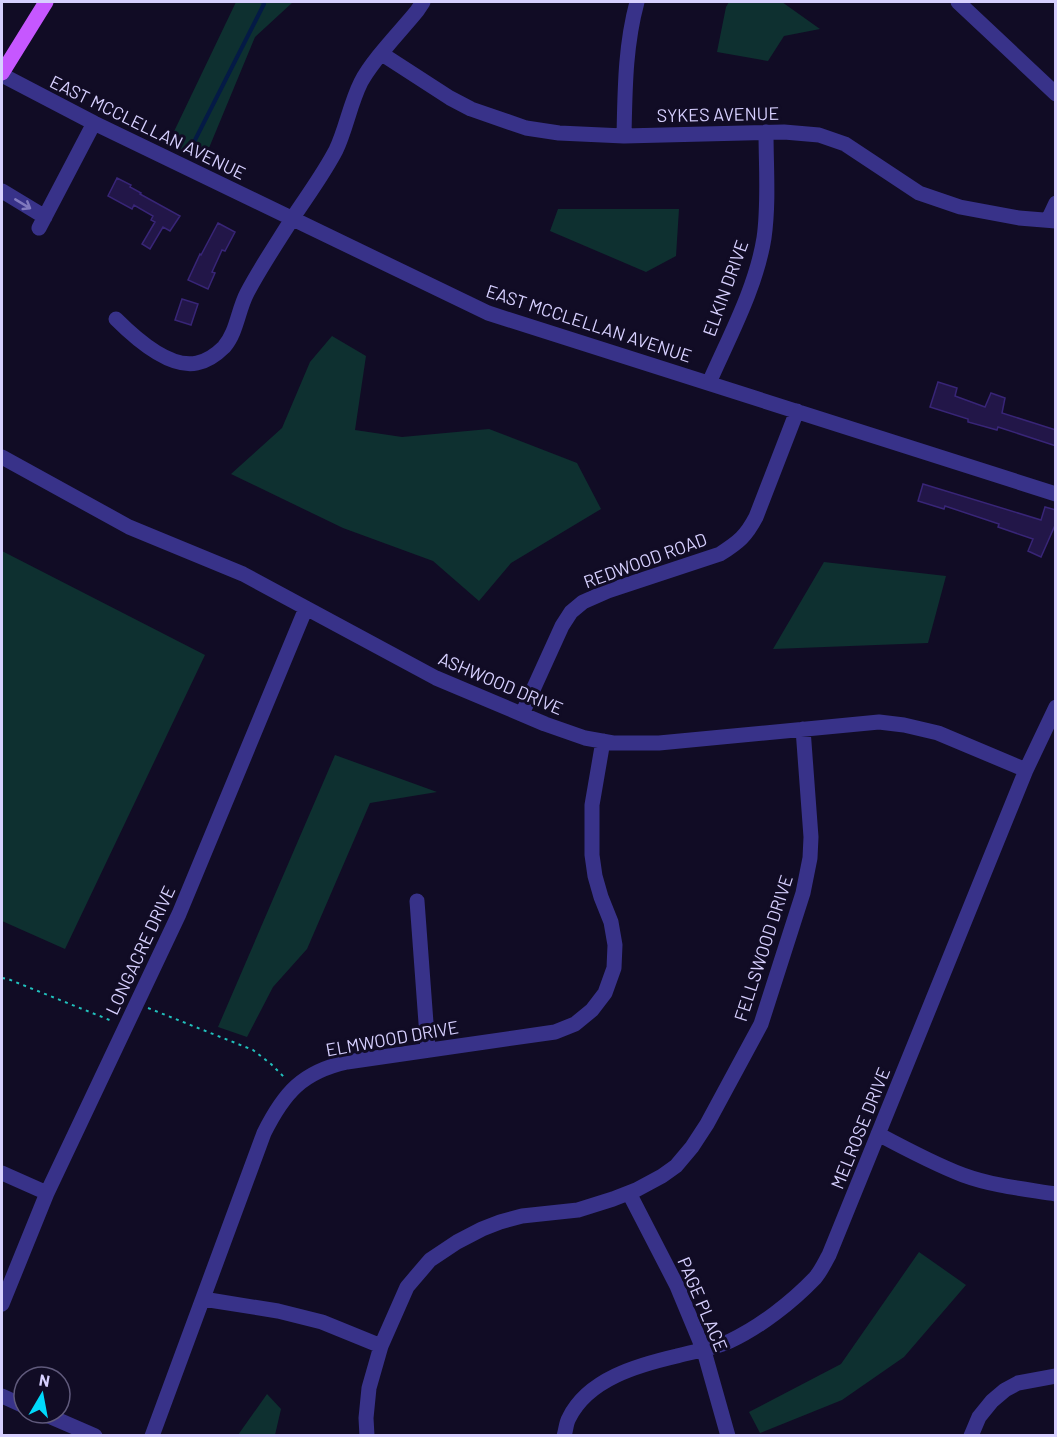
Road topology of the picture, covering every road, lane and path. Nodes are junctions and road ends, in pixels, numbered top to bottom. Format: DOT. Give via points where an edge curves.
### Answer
graph roads {
  1 [pos="46,2"];
  2 [pos="423,2"];
  3 [pos="637,2"];
  4 [pos="958,2"];
  5 [pos="382,54"];
  6 [pos="2,74"];
  7 [pos="1056,94"];
  8 [pos="94,123"];
  9 [pos="766,132"];
  10 [pos="624,136"];
  11 [pos="2,191"];
  12 [pos="1056,202"];
  13 [pos="292,219"];
  14 [pos="1052,221"];
  15 [pos="116,319"];
  16 [pos="709,383"];
  17 [pos="797,411"];
  18 [pos="2,457"];
  19 [pos="1056,494"];
  20 [pos="306,608"];
  21 [pos="1056,707"];
  22 [pos="522,714"];
  23 [pos="803,729"];
  24 [pos="603,741"];
  25 [pos="1026,770"];
  26 [pos="417,902"];
  27 [pos="2,977"];
  28 [pos="137,1004"];
  29 [pos="126,1027"];
  30 [pos="428,1050"];
  31 [pos="294,1089"];
  32 [pos="878,1134"];
  33 [pos="2,1173"];
  34 [pos="47,1193"];
  35 [pos="629,1193"];
  36 [pos="1056,1194"];
  37 [pos="203,1299"];
  38 [pos="2,1304"];
  39 [pos="381,1346"];
  40 [pos="704,1351"];
  41 [pos="1056,1376"];
  42 [pos="70,1425"];
  43 [pos="95,1436"];
  44 [pos="152,1436"];
  45 [pos="367,1436"];
  46 [pos="564,1436"];
  47 [pos="728,1436"];
  48 [pos="971,1436"];
  1 -- 6 [label="main road"];
  2 -- 5 [label="street"];
  3 -- 10 [label="street" via="626,68"];
  4 -- 7 [label="street"];
  5 -- 10 [label="street, SYKES AVENUE" via="471,110 499,120 560,133"];
  5 -- 13 [label="street" via="361,83 331,159"];
  6 -- 8 [label="street, EAST MCCLELLAN AVENUE"];
  11 -- 8 [label="street, one-way" via="42,222"];
  8 -- 13 [label="street, EAST MCCLELLAN AVENUE"];
  9 -- 10 [label="street, SYKES AVENUE"];
  9 -- 14 [label="street, SYKES AVENUE" via="819,135 845,144 919,193 960,207"];
  9 -- 16 [label="street, ELKIN DRIVE" via="764,238 746,299"];
  12 -- 14 [label="street"];
  13 -- 15 [label="street" via="246,294 231,336 212,357 196,364 178,362 136,339"];
  13 -- 16 [label="street, EAST MCCLELLAN AVENUE" via="488,313"];
  16 -- 17 [label="street, EAST MCCLELLAN AVENUE"];
  17 -- 19 [label="street, EAST MCCLELLAN AVENUE"];
  17 -- 22 [label="street, REDWOOD ROAD" via="748,532 720,554 583,602 561,626"];
  18 -- 20 [label="street, ASHWOOD DRIVE" via="129,527 243,574"];
  20 -- 22 [label="street, ASHWOOD DRIVE" via="436,678"];
  20 -- 28 [label="street, LONGACRE DRIVE" via="179,914"];
  21 -- 25 [label="street, MELROSE DRIVE"];
  22 -- 24 [label="street, ASHWOOD DRIVE"];
  23 -- 24 [label="street, ASHWOOD DRIVE" via="658,743"];
  23 -- 25 [label="street, ASHWOOD DRIVE" via="879,722 904,725 938,734"];
  23 -- 35 [label="street, FELLSWOOD DRIVE" via="810,858 793,927 761,1024 692,1147 676,1166"];
  24 -- 30 [label="street, ELMWOOD DRIVE" via="592,805 592,845 595,876 615,945 615,968 605,993 575,1024 555,1032"];
  25 -- 32 [label="street, MELROSE DRIVE"];
  26 -- 30 [label="street"];
  27 -- 29 [label="path"];
  28 -- 29 [label="street, LONGACRE DRIVE"];
  28 -- 31 [label="path" via="253,1050"];
  29 -- 34 [label="street, LONGACRE DRIVE"];
  30 -- 31 [label="street, ELMWOOD DRIVE" via="331,1066 315,1072"];
  31 -- 37 [label="street, ELMWOOD DRIVE" via="264,1133"];
  32 -- 36 [label="street" via="965,1176"];
  32 -- 40 [label="street, MELROSE DRIVE" via="829,1255 816,1276 763,1321"];
  33 -- 34 [label="street"];
  34 -- 38 [label="street, LONGACRE DRIVE"];
  35 -- 39 [label="street, FELLSWOOD DRIVE" via="578,1210 500,1222 457,1242 430,1260 406,1287"];
  35 -- 40 [label="street, PAGE PLACE" via="677,1286"];
  37 -- 39 [label="street" via="300,1316"];
  37 -- 44 [label="street, ELMWOOD DRIVE"];
  39 -- 45 [label="street, FELLSWOOD DRIVE" via="369,1388"];
  40 -- 46 [label="street, MELROSE DRIVE" via="632,1369 600,1383 579,1402 568,1419"];
  40 -- 47 [label="street, PAGE PLACE"];
  41 -- 48 [label="street" via="1018,1383 1005,1390 979,1417"];
  42 -- 43 [label="street"];
}
